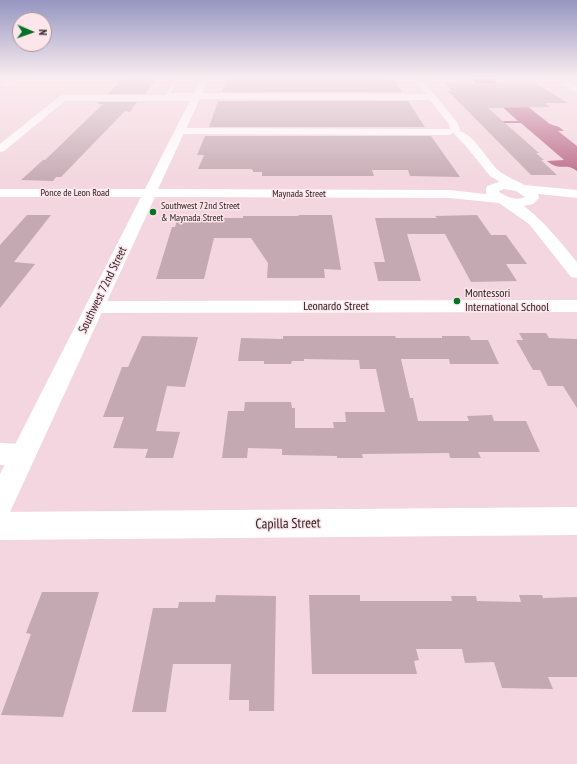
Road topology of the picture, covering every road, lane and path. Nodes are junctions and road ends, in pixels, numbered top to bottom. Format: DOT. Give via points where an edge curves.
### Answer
graph roads {
  1 [pos="45,113"];
  2 [pos="189,113"];
  3 [pos="445,113"];
  4 [pos="180,131"];
  5 [pos="454,132"];
  6 [pos="0,149"];
  7 [pos="494,173"];
  8 [pos="0,193"];
  9 [pos="150,193"];
  10 [pos="498,194"];
  11 [pos="526,194"];
  12 [pos="571,194"];
  13 [pos="534,221"];
  14 [pos="577,273"];
  15 [pos="577,306"];
  16 [pos="94,307"];
  17 [pos="12,454"];
  18 [pos="0,503"];
  19 [pos="577,521"];
  20 [pos="0,526"];
  1 -- 6 [label="street"];
  2 -- 4 [label="street, Southwest 72nd Street"];
  3 -- 5 [label="street" via="454,124"];
  4 -- 5 [label="street"];
  4 -- 9 [label="street, Southwest 72nd Street"];
  5 -- 7 [label="street" via="469,142"];
  7 -- 10 [label="street"];
  7 -- 11 [label="street"];
  8 -- 9 [label="street, Ponce de Leon Road"];
  9 -- 10 [label="street, Maynada Street"];
  9 -- 16 [label="street, Southwest 72nd Street"];
  10 -- 11 [label="street" via="518,203"];
  10 -- 11 [label="street" via="502,185"];
  10 -- 13 [label="street"];
  11 -- 12 [label="street"];
  11 -- 13 [label="street"];
  13 -- 14 [label="street"];
  15 -- 16 [label="street, Leonardo Street"];
  16 -- 17 [label="street, Southwest 72nd Street"];
  17 -- 18 [label="street, Southwest 72nd Street"];
  19 -- 20 [label="street, Capilla Street"];
}
